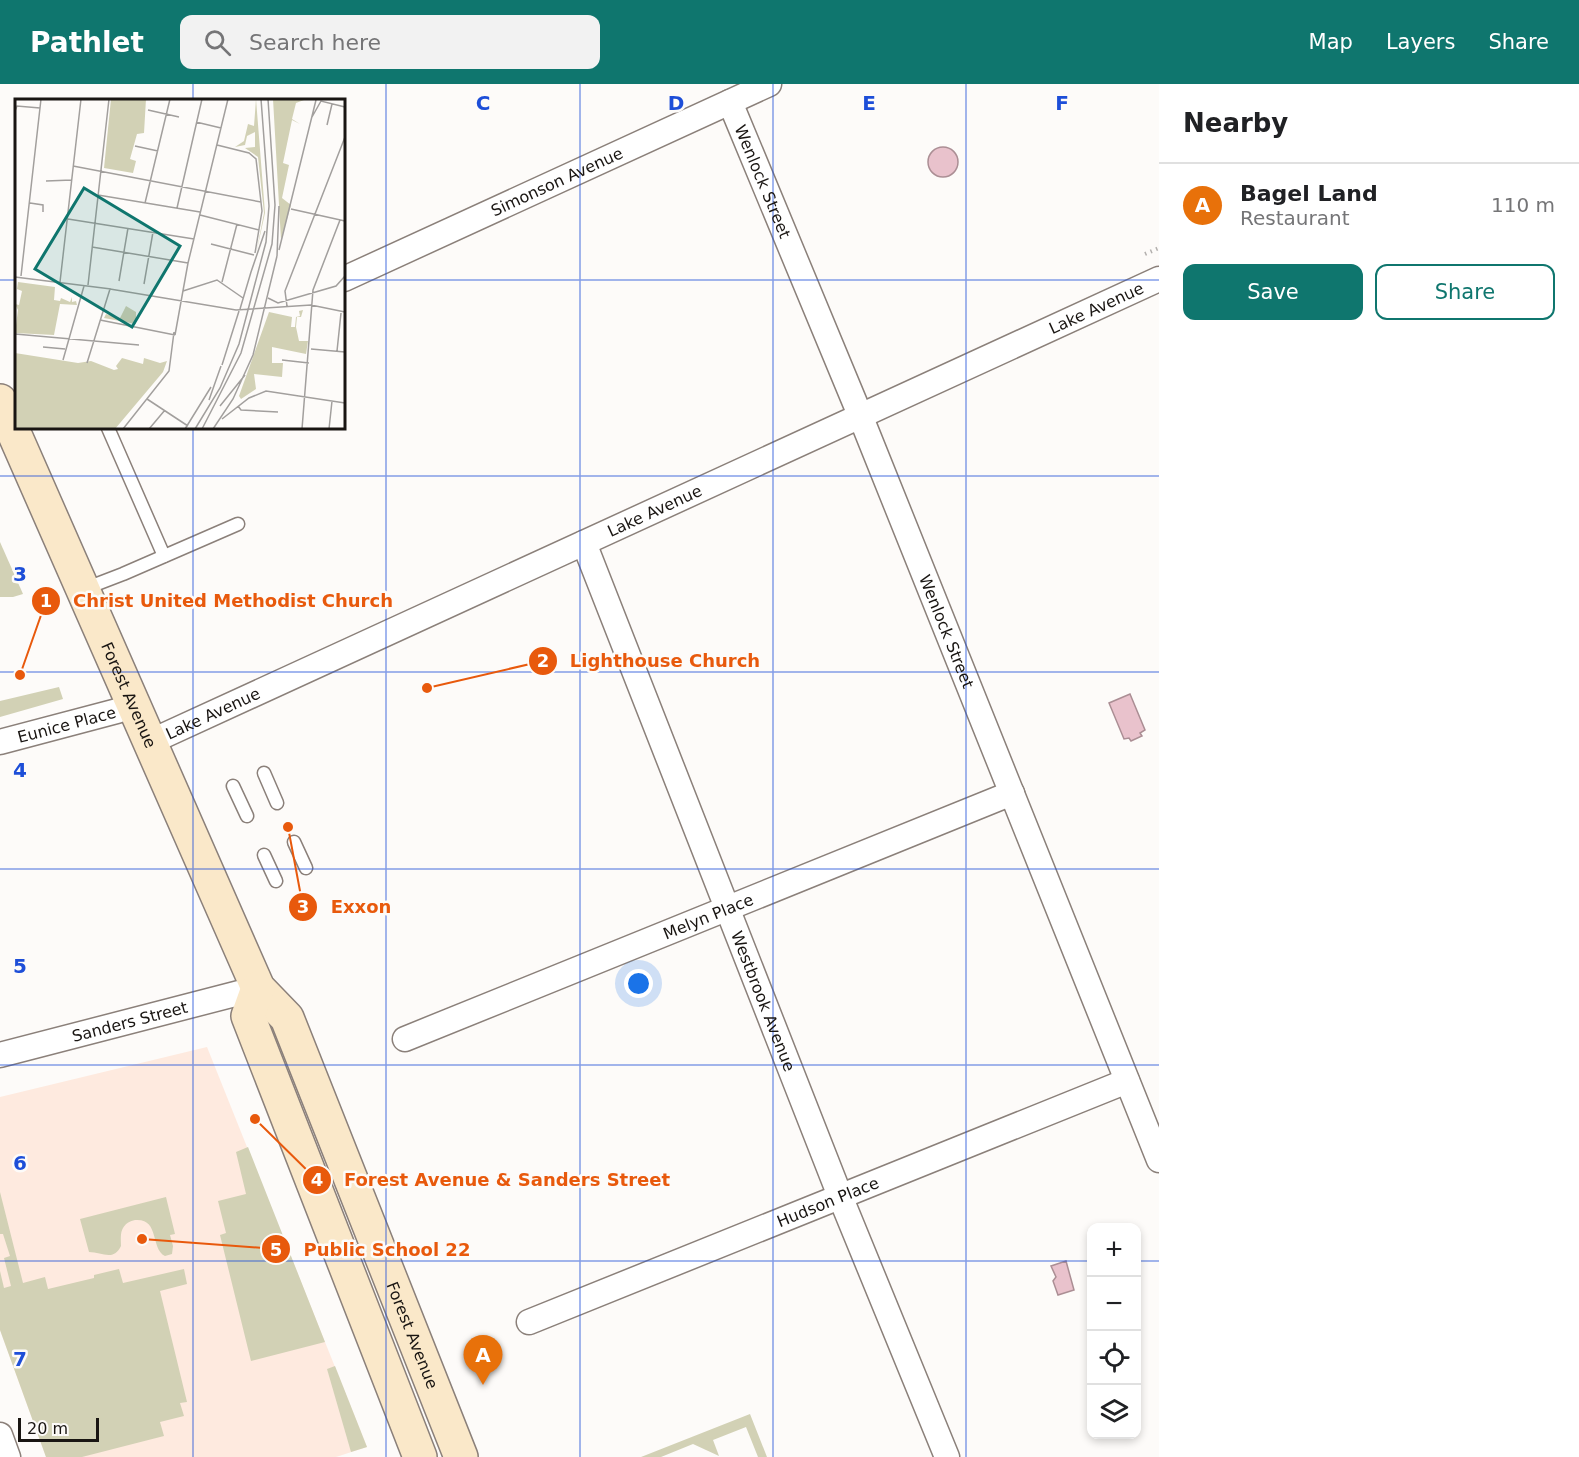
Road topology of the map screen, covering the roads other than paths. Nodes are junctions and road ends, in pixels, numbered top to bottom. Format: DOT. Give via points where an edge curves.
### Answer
graph roads {
  1 [pos="769,84"];
  2 [pos="730,102"];
  3 [pos="345,279"];
  4 [pos="1159,279"];
  5 [pos="0,401"];
  6 [pos="860,415"];
  7 [pos="15,427"];
  8 [pos="16,429"];
  9 [pos="108,429"];
  10 [pos="238,524"];
  11 [pos="584,543"];
  12 [pos="164,556"];
  13 [pos="83,589"];
  14 [pos="134,704"];
  15 [pos="0,741"];
  16 [pos="150,742"];
  17 [pos="264,773"];
  18 [pos="233,786"];
  19 [pos="1012,793"];
  20 [pos="277,803"];
  21 [pos="247,816"];
  22 [pos="294,842"];
  23 [pos="264,855"];
  24 [pos="306,868"];
  25 [pos="276,881"];
  26 [pos="727,908"];
  27 [pos="258,988"];
  28 [pos="405,1039"];
  29 [pos="0,1055"];
  30 [pos="1127,1081"];
  31 [pos="1159,1160"];
  32 [pos="840,1196"];
  33 [pos="529,1322"];
  34 [pos="0,1436"];
  35 [pos="8,1457"];
  36 [pos="420,1457"];
  37 [pos="461,1457"];
  38 [pos="947,1457"];
  1 -- 2 [label="street, Simonson Avenue"];
  2 -- 3 [label="street, Simonson Avenue"];
  2 -- 6 [label="street, Wenlock Street"];
  4 -- 6 [label="street, Lake Avenue"];
  5 -- 7 [label="main road, Forest Avenue"];
  6 -- 11 [label="street, Lake Avenue"];
  6 -- 19 [label="street, Wenlock Street"];
  8 -- 13 [label="main road, Forest Avenue"];
  9 -- 12 [label="lane"];
  10 -- 12 [label="lane"];
  11 -- 16 [label="street, Lake Avenue"];
  11 -- 26 [label="street, Westbrook Avenue"];
  12 -- 13 [label="lane"];
  13 -- 14 [label="main road, Forest Avenue"];
  14 -- 15 [label="street, Eunice Place"];
  14 -- 16 [label="main road, Forest Avenue"];
  16 -- 27 [label="main road, Forest Avenue"];
  17 -- 20 [label="lane"];
  18 -- 21 [label="lane"];
  19 -- 26 [label="street, Melyn Place"];
  19 -- 30 [label="street, Wenlock Street"];
  22 -- 24 [label="lane"];
  23 -- 25 [label="lane"];
  26 -- 28 [label="street, Melyn Place"];
  26 -- 32 [label="street, Westbrook Avenue"];
  27 -- 29 [label="street, Sanders Street"];
  27 -- 36 [label="main road" via="248,1016"];
  27 -- 37 [label="main road, Forest Avenue" via="287,1018"];
  30 -- 31 [label="street, Wenlock Street"];
  30 -- 32 [label="street, Hudson Place"];
  32 -- 33 [label="street, Hudson Place"];
  32 -- 38 [label="street, Westbrook Avenue"];
  34 -- 35 [label="street"];
}
